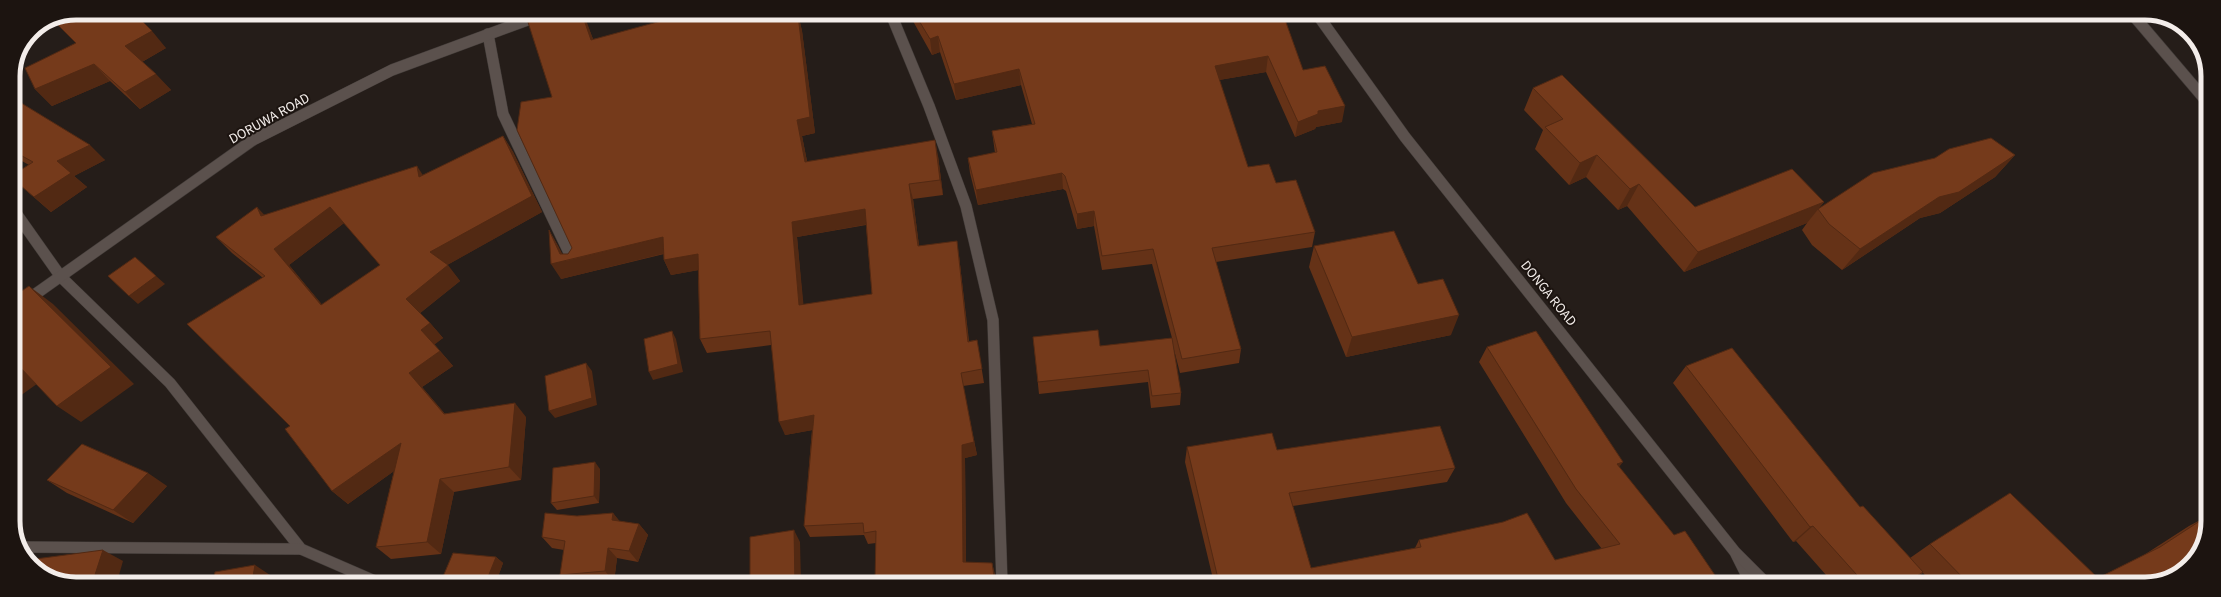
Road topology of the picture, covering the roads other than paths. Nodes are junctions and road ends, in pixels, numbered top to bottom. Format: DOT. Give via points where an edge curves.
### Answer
graph roads {
  1 [pos="528,20"];
  2 [pos="893,20"];
  3 [pos="1321,20"];
  4 [pos="2137,20"];
  5 [pos="488,34"];
  6 [pos="2201,95"];
  7 [pos="20,218"];
  8 [pos="574,263"];
  9 [pos="61,277"];
  10 [pos="20,305"];
  11 [pos="26,547"];
  12 [pos="301,549"];
  13 [pos="1735,552"];
  14 [pos="365,577"];
  15 [pos="1002,577"];
  16 [pos="1747,577"];
  17 [pos="1760,577"];
  1 -- 5 [label="street, DORUWA ROAD"];
  2 -- 15 [label="street" via="966,206 993,320"];
  3 -- 13 [label="street, DONGA ROAD" via="1405,137"];
  4 -- 6 [label="street"];
  5 -- 8 [label="street" via="503,114"];
  5 -- 9 [label="street, DORUWA ROAD" via="392,70 253,140"];
  7 -- 9 [label="street"];
  9 -- 10 [label="street, DORUWA ROAD"];
  9 -- 12 [label="street" via="170,383"];
  11 -- 12 [label="street"];
  12 -- 14 [label="street"];
  13 -- 16 [label="street"];
  13 -- 17 [label="street, DONGA ROAD"];
}
